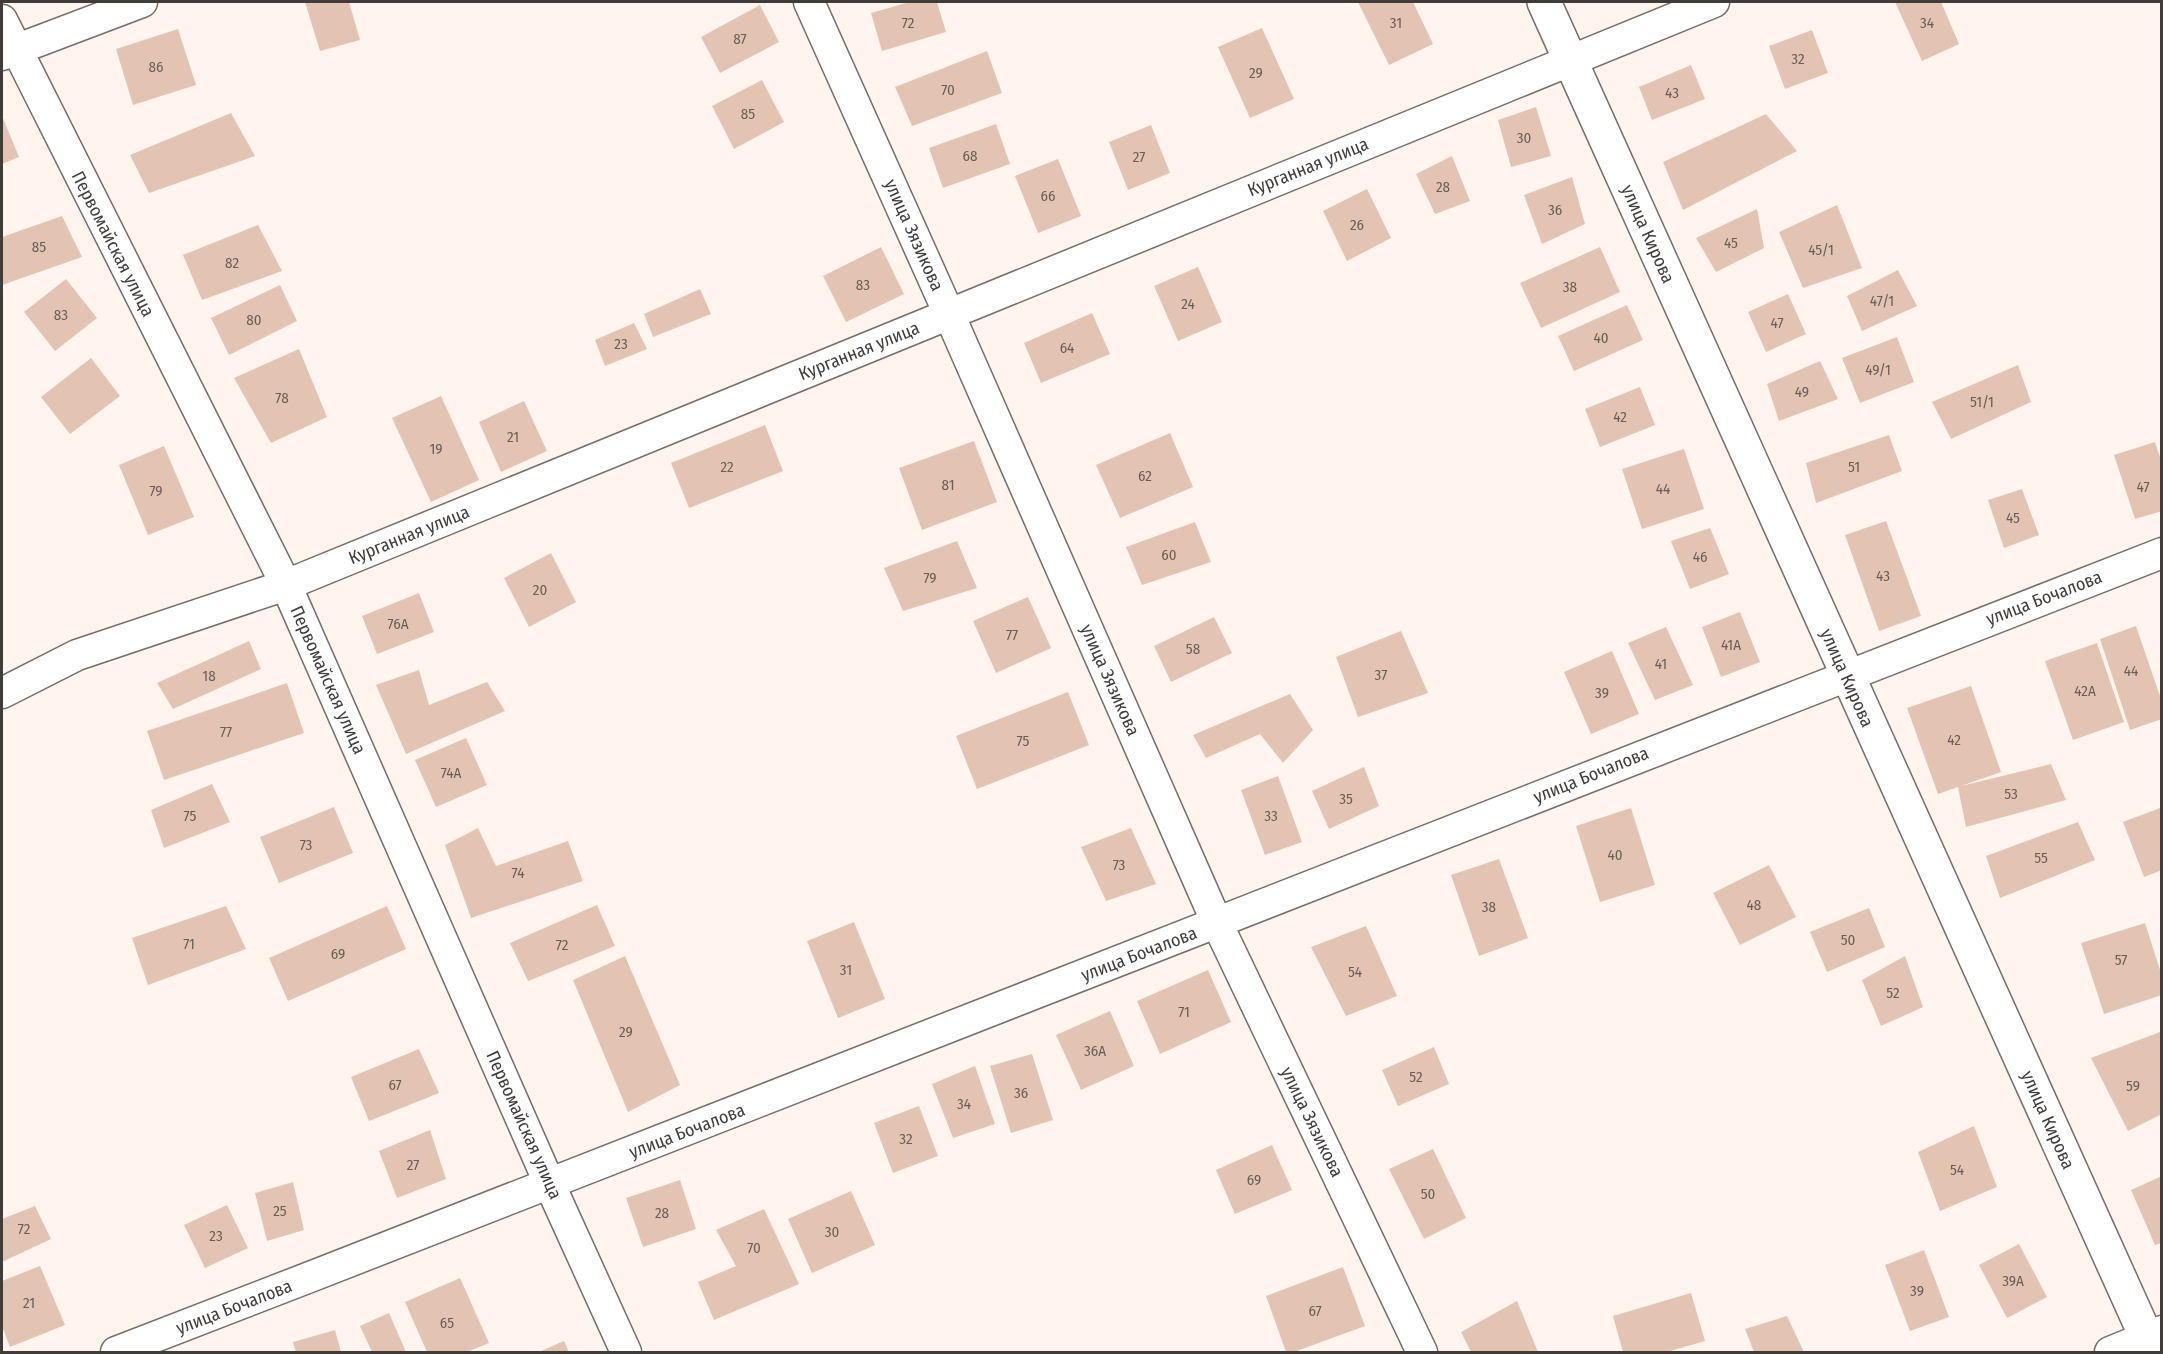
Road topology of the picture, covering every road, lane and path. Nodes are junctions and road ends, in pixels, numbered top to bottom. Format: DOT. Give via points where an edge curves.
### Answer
graph roads {
  1 [pos="142,2"];
  2 [pos="809,2"];
  3 [pos="1544,2"];
  4 [pos="1714,2"];
  5 [pos="2,21"];
  6 [pos="8,52"];
  7 [pos="1570,60"];
  8 [pos="950,314"];
  9 [pos="2162,553"];
  10 [pos="286,585"];
  11 [pos="1846,674"];
  12 [pos="2,693"];
  13 [pos="1217,923"];
  14 [pos="550,1185"];
  15 [pos="2154,1340"];
  16 [pos="116,1353"];
  17 [pos="626,1353"];
  18 [pos="1422,1353"];
  19 [pos="2110,1353"];
  1 -- 6 [label="street"];
  2 -- 8 [label="street, улица Зязикова"];
  3 -- 7 [label="street, улица Кирова"];
  4 -- 7 [label="street, Курганная улица"];
  5 -- 6 [label="street, Первомайская улица"];
  6 -- 10 [label="street, Первомайская улица"];
  7 -- 8 [label="street, Курганная улица"];
  7 -- 11 [label="street, улица Кирова"];
  8 -- 10 [label="street, Курганная улица"];
  8 -- 13 [label="street, улица Зязикова"];
  9 -- 11 [label="street, улица Бочалова"];
  10 -- 12 [label="street, Курганная улица" via="77,655"];
  10 -- 14 [label="street, Первомайская улица"];
  11 -- 13 [label="street, улица Бочалова"];
  11 -- 15 [label="street, улица Кирова"];
  13 -- 14 [label="street, улица Бочалова"];
  13 -- 18 [label="street, улица Зязикова"];
  14 -- 16 [label="street, улица Бочалова"];
  14 -- 17 [label="street, Первомайская улица"];
  15 -- 19 [label="street"];
}
